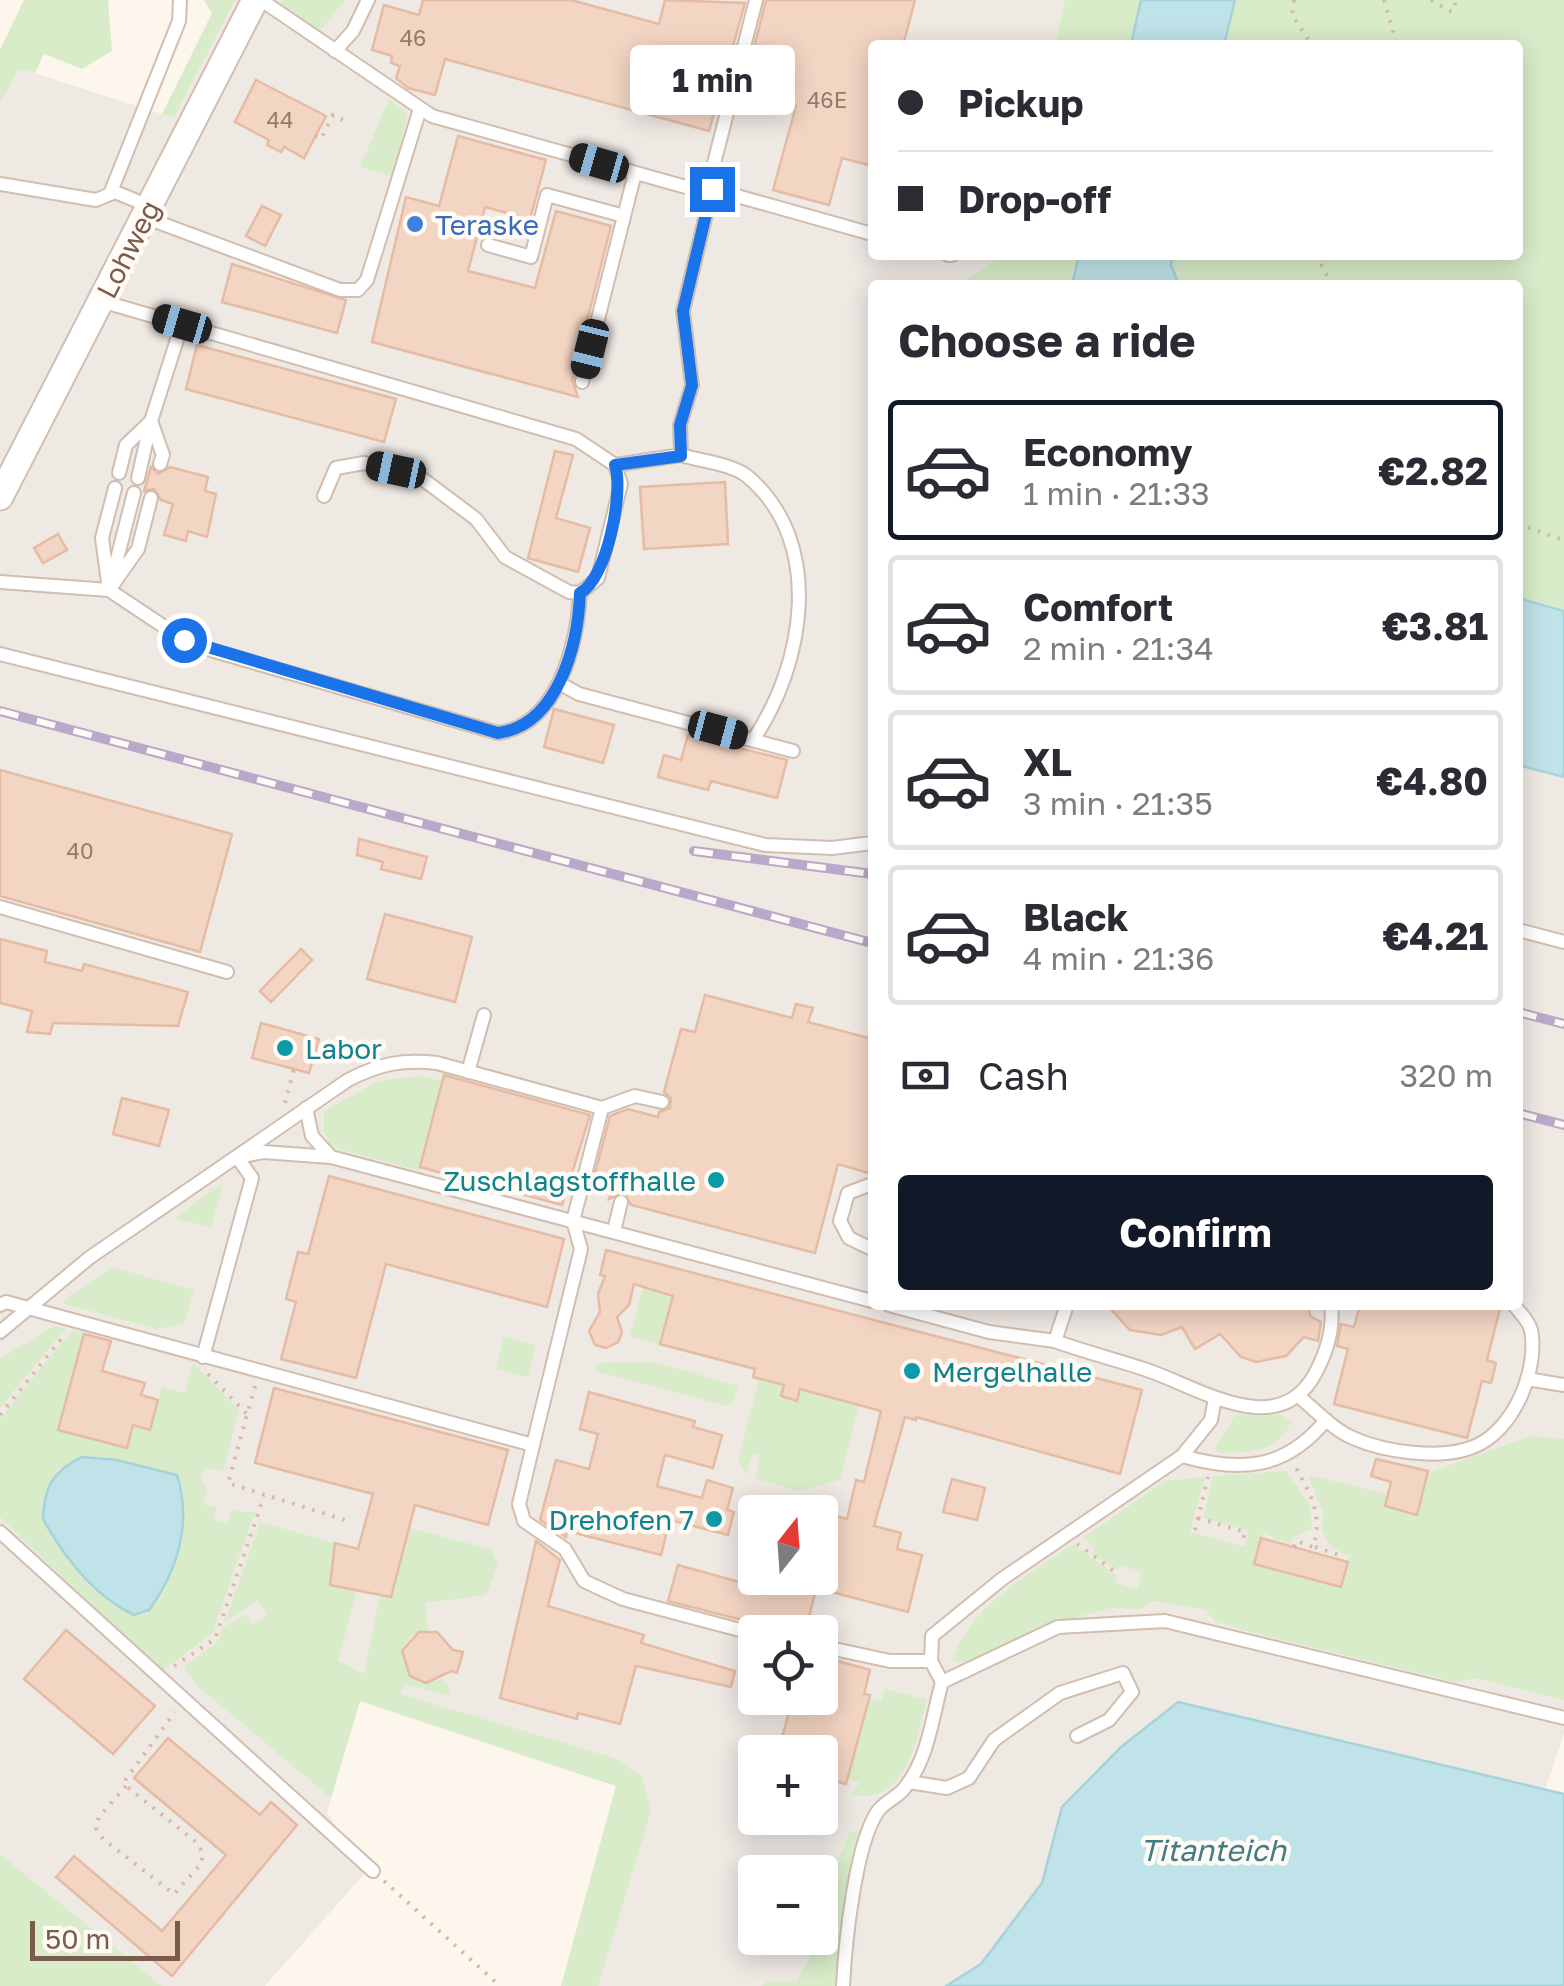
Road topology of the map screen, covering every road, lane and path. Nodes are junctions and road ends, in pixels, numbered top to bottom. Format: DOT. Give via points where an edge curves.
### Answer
graph roads {
  1 [pos="180,0"];
  2 [pos="258,0"];
  3 [pos="368,0"];
  4 [pos="756,0"];
  5 [pos="1294,0"];
  6 [pos="1384,0"];
  7 [pos="1431,0"];
  8 [pos="1457,0"];
  9 [pos="1309,40"];
  10 [pos="1396,40"];
  11 [pos="335,51"];
  12 [pos="420,110"];
  13 [pos="347,122"];
  14 [pos="316,136"];
  15 [pos="638,174"];
  16 [pos="0,184"];
  17 [pos="709,185"];
  18 [pos="110,194"];
  19 [pos="147,212"];
  20 [pos="624,216"];
  21 [pos="868,233"];
  22 [pos="488,246"];
  23 [pos="101,301"];
  24 [pos="182,324"];
  25 [pos="582,382"];
  26 [pos="151,421"];
  27 [pos="681,456"];
  28 [pos="160,464"];
  29 [pos="615,465"];
  30 [pos="119,473"];
  31 [pos="138,478"];
  32 [pos="115,488"];
  33 [pos="134,493"];
  34 [pos="324,496"];
  35 [pos="0,497"];
  36 [pos="152,498"];
  37 [pos="1523,526"];
  38 [pos="1564,540"];
  39 [pos="0,582"];
  40 [pos="109,590"];
  41 [pos="580,593"];
  42 [pos="0,654"];
  43 [pos="559,683"];
  44 [pos="754,740"];
  45 [pos="793,751"];
  46 [pos="868,844"];
  47 [pos="0,906"];
  48 [pos="1523,931"];
  49 [pos="1564,942"];
  50 [pos="227,972"];
  51 [pos="484,1015"];
  52 [pos="294,1069"];
  53 [pos="468,1072"];
  54 [pos="662,1102"];
  55 [pos="306,1108"];
  56 [pos="602,1108"];
  57 [pos="292,1118"];
  58 [pos="237,1157"];
  59 [pos="331,1157"];
  60 [pos="868,1185"];
  61 [pos="621,1202"];
  62 [pos="572,1221"];
  63 [pos="614,1232"];
  64 [pos="868,1246"];
  65 [pos="868,1300"];
  66 [pos="0,1305"];
  67 [pos="26,1309"];
  68 [pos="907,1310"];
  69 [pos="1065,1310"];
  70 [pos="1332,1310"];
  71 [pos="1518,1310"];
  72 [pos="75,1323"];
  73 [pos="0,1332"];
  74 [pos="1055,1341"];
  75 [pos="187,1353"];
  76 [pos="204,1357"];
  77 [pos="259,1372"];
  78 [pos="1528,1379"];
  79 [pos="1564,1385"];
  80 [pos="1298,1396"];
  81 [pos="1215,1398"];
  82 [pos="247,1414"];
  83 [pos="0,1415"];
  84 [pos="1326,1420"];
  85 [pos="533,1444"];
  86 [pos="1182,1456"];
  87 [pos="1289,1456"];
  88 [pos="1212,1463"];
  89 [pos="265,1495"];
  90 [pos="1198,1518"];
  91 [pos="348,1522"];
  92 [pos="1194,1530"];
  93 [pos="0,1532"];
  94 [pos="1069,1532"];
  95 [pos="1242,1542"];
  96 [pos="1294,1547"];
  97 [pos="1314,1547"];
  98 [pos="1338,1559"];
  99 [pos="1117,1573"];
  100 [pos="738,1629"];
  101 [pos="838,1650"];
  102 [pos="931,1661"];
  103 [pos="158,1678"];
  104 [pos="942,1682"];
  105 [pos="184,1700"];
  106 [pos="1564,1718"];
  107 [pos="1077,1736"];
  108 [pos="908,1782"];
  109 [pos="126,1786"];
  110 [pos="374,1871"];
  111 [pos="500,1986"];
  112 [pos="843,1986"];
  1 -- 18 [label="lane" via="179,21"];
  2 -- 11 [label="lane, Lohweg"];
  2 -- 19 [label="street, Lohweg"];
  3 -- 11 [label="lane"];
  4 -- 17 [label="lane"];
  5 -- 9 [label="path" via="1292,16"];
  6 -- 10 [label="path"];
  7 -- 8 [label="path" via="1452,12"];
  11 -- 12 [label="lane, Lohweg"];
  12 -- 15 [label="lane, Lohweg"];
  12 -- 19 [label="lane" via="367,280 358,290 340,290"];
  13 -- 14 [label="path" via="334,115 321,139"];
  15 -- 17 [label="lane, Lohweg" via="686,187"];
  15 -- 20 [label="lane"];
  16 -- 18 [label="lane" via="96,200"];
  17 -- 21 [label="lane, Lohweg"];
  17 -- 27 [label="lane" via="683,311 692,385 680,425"];
  18 -- 19 [label="lane"];
  19 -- 23 [label="street, Lohweg"];
  20 -- 22 [label="lane" via="547,196 530,257"];
  20 -- 25 [label="lane"];
  23 -- 24 [label="lane"];
  23 -- 35 [label="street, Lohweg"];
  24 -- 26 [label="lane"];
  24 -- 29 [label="lane" via="576,438"];
  26 -- 28 [label="lane"];
  26 -- 30 [label="lane" via="126,445"];
  26 -- 31 [label="lane"];
  27 -- 29 [label="lane"];
  27 -- 44 [label="lane" via="745,474 775,508 796,554 800,607 790,655"];
  29 -- 41 [label="lane" via="621,484 598,578"];
  32 -- 40 [label="lane" via="102,538"];
  33 -- 40 [label="lane"];
  34 -- 41 [label="lane" via="336,468 349,462 424,480 476,519 505,556"];
  36 -- 40 [label="lane" via="138,548"];
  37 -- 38 [label="path"];
  39 -- 40 [label="lane"];
  40 -- 43 [label="lane" via="214,652 498,733 526,727"];
  41 -- 43 [label="lane"];
  42 -- 46 [label="lane" via="765,845"];
  43 -- 44 [label="lane"];
  44 -- 45 [label="lane"];
  47 -- 50 [label="lane"];
  48 -- 49 [label="lane"];
  51 -- 53 [label="lane"];
  52 -- 57 [label="path" via="285,1106"];
  53 -- 55 [label="lane" via="409,1060 378,1064"];
  53 -- 56 [label="lane"];
  54 -- 56 [label="lane" via="636,1096"];
  55 -- 57 [label="lane"];
  55 -- 59 [label="lane" via="312,1136"];
  56 -- 62 [label="lane"];
  57 -- 58 [label="lane"];
  58 -- 59 [label="lane"];
  58 -- 67 [label="lane"];
  58 -- 76 [label="lane" via="252,1178"];
  59 -- 62 [label="lane"];
  60 -- 64 [label="lane" via="835,1205 843,1230"];
  61 -- 63 [label="lane"];
  62 -- 63 [label="lane"];
  62 -- 85 [label="lane" via="581,1249"];
  63 -- 65 [label="lane"];
  66 -- 67 [label="lane"];
  67 -- 72 [label="lane"];
  67 -- 73 [label="lane"];
  68 -- 74 [label="lane"];
  69 -- 74 [label="lane"];
  70 -- 80 [label="lane" via="1321,1363"];
  71 -- 78 [label="lane" via="1530,1326"];
  72 -- 75 [label="lane"];
  72 -- 83 [label="path"];
  74 -- 81 [label="lane"];
  75 -- 76 [label="lane"];
  75 -- 82 [label="path"];
  76 -- 77 [label="lane"];
  77 -- 82 [label="path"];
  77 -- 85 [label="lane"];
  78 -- 79 [label="lane"];
  78 -- 84 [label="lane" via="1493,1434 1474,1447 1419,1452 1372,1444"];
  80 -- 81 [label="lane" via="1258,1408"];
  80 -- 84 [label="lane"];
  81 -- 86 [label="lane" via="1210,1420"];
  82 -- 89 [label="path" via="228,1483"];
  84 -- 87 [label="lane"];
  85 -- 100 [label="lane" via="518,1504 524,1521 565,1550 584,1581 623,1599"];
  86 -- 88 [label="lane"];
  86 -- 94 [label="lane"];
  87 -- 88 [label="lane"];
  87 -- 97 [label="path" via="1316,1509"];
  88 -- 90 [label="path"];
  89 -- 91 [label="path"];
  89 -- 103 [label="path" via="215,1639"];
  90 -- 92 [label="path"];
  90 -- 95 [label="path" via="1245,1532"];
  93 -- 103 [label="lane"];
  94 -- 99 [label="path" via="1080,1548"];
  94 -- 102 [label="lane" via="946,1622 932,1636"];
  96 -- 97 [label="path" via="1296,1541"];
  97 -- 98 [label="path"];
  101 -- 102 [label="lane"];
  102 -- 104 [label="lane"];
  103 -- 105 [label="lane"];
  104 -- 106 [label="lane" via="1058,1626 1165,1621"];
  104 -- 108 [label="lane" via="920,1765"];
  105 -- 109 [label="path"];
  105 -- 110 [label="lane"];
  107 -- 108 [label="lane" via="1109,1720 1132,1692 1123,1673 1060,1694 994,1740 969,1778 948,1788"];
  108 -- 112 [label="lane" via="878,1812 863,1853 845,1938"];
  109 -- 109 [label="path" via="203,1853 174,1894 96,1828"];
  110 -- 111 [label="path"];
}
